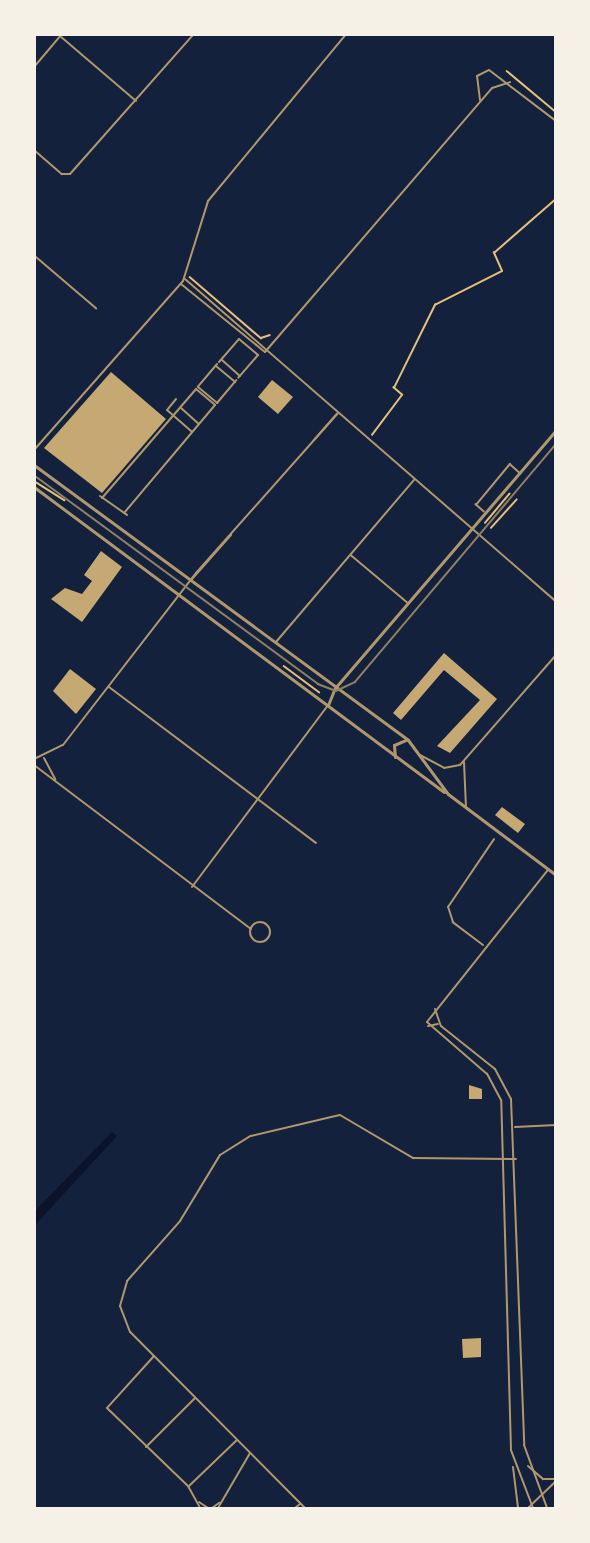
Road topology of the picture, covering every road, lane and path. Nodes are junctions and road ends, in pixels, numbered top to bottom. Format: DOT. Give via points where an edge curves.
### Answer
graph roads {
  1 [pos="194,34"];
  2 [pos="346,34"];
  3 [pos="61,35"];
  4 [pos="34,67"];
  5 [pos="507,71"];
  6 [pos="495,75"];
  7 [pos="510,82"];
  8 [pos="492,87"];
  9 [pos="481,88"];
  10 [pos="136,101"];
  11 [pos="479,103"];
  12 [pos="555,112"];
  13 [pos="555,121"];
  14 [pos="34,150"];
  15 [pos="555,199"];
  16 [pos="34,255"];
  17 [pos="185,279"];
  18 [pos="193,279"];
  19 [pos="181,284"];
  20 [pos="96,308"];
  21 [pos="270,335"];
  22 [pos="265,352"];
  23 [pos="218,363"];
  24 [pos="237,379"];
  25 [pos="176,399"];
  26 [pos="180,407"];
  27 [pos="337,414"];
  28 [pos="173,415"];
  29 [pos="199,424"];
  30 [pos="555,430"];
  31 [pos="192,432"];
  32 [pos="312,441"];
  33 [pos="369,441"];
  34 [pos="34,450"];
  35 [pos="34,465"];
  36 [pos="519,472"];
  37 [pos="414,480"];
  38 [pos="34,481"];
  39 [pos="34,487"];
  40 [pos="509,494"];
  41 [pos="65,500"];
  42 [pos="516,500"];
  43 [pos="485,513"];
  44 [pos="485,523"];
  45 [pos="491,528"];
  46 [pos="471,529"];
  47 [pos="226,530"];
  48 [pos="231,534"];
  49 [pos="351,554"];
  50 [pos="192,579"];
  51 [pos="180,594"];
  52 [pos="555,601"];
  53 [pos="408,603"];
  54 [pos="275,642"];
  55 [pos="555,655"];
  56 [pos="284,666"];
  57 [pos="109,687"];
  58 [pos="335,688"];
  59 [pos="318,692"];
  60 [pos="328,705"];
  61 [pos="408,741"];
  62 [pos="420,755"];
  63 [pos="44,757"];
  64 [pos="34,759"];
  65 [pos="397,759"];
  66 [pos="464,761"];
  67 [pos="34,765"];
  68 [pos="57,781"];
  69 [pos="448,794"];
  70 [pos="258,800"];
  71 [pos="467,810"];
  72 [pos="494,839"];
  73 [pos="316,843"];
  74 [pos="548,870"];
  75 [pos="555,876"];
  76 [pos="192,887"];
  77 [pos="251,929"];
  78 [pos="483,945"];
  79 [pos="436,1006"];
  80 [pos="429,1014"];
  81 [pos="435,1023"];
  82 [pos="428,1026"];
  83 [pos="441,1026"];
  84 [pos="555,1125"];
  85 [pos="515,1127"];
  86 [pos="503,1159"];
  87 [pos="516,1159"];
  88 [pos="154,1356"];
  89 [pos="195,1398"];
  90 [pos="237,1440"];
  91 [pos="146,1447"];
  92 [pos="250,1453"];
  93 [pos="513,1464"];
  94 [pos="526,1465"];
  95 [pos="555,1480"];
  96 [pos="188,1486"];
  97 [pos="540,1497"];
  98 [pos="196,1501"];
  99 [pos="219,1503"];
  100 [pos="300,1504"];
  101 [pos="531,1508"];
  102 [pos="200,1509"];
  103 [pos="210,1509"];
  104 [pos="218,1509"];
  105 [pos="295,1509"];
  106 [pos="305,1509"];
  107 [pos="518,1509"];
  108 [pos="547,1509"];
  1 -- 10 [label="street"];
  2 -- 17 [label="street" via="208,201"];
  3 -- 4 [label="street"];
  3 -- 10 [label="street"];
  5 -- 12 [label="path"];
  6 -- 7 [label="street"];
  6 -- 8 [label="street"];
  6 -- 9 [label="street" via="479,72 476,80"];
  7 -- 8 [label="street"];
  7 -- 13 [label="street"];
  8 -- 9 [label="street"];
  8 -- 11 [label="street"];
  9 -- 11 [label="street"];
  10 -- 14 [label="street" via="67,175"];
  11 -- 22 [label="street"];
  15 -- 33 [label="path" via="494,253 502,271 435,306 394,388 402,395"];
  16 -- 20 [label="lane"];
  17 -- 19 [label="street"];
  17 -- 22 [label="street"];
  18 -- 21 [label="path" via="261,338"];
  19 -- 22 [label="street"];
  19 -- 34 [label="street"];
  22 -- 27 [label="street"];
  23 -- 24 [label="street"];
  23 -- 24 [label="street"];
  23 -- 24 [label="street" via="198,387 212,399 217,403"];
  23 -- 24 [label="street" via="239,339 258,355"];
  25 -- 28 [label="street" via="167,410"];
  26 -- 28 [label="street"];
  26 -- 29 [label="street"];
  26 -- 29 [label="street" via="196,389 215,405"];
  27 -- 32 [label="street"];
  27 -- 32 [label="street"];
  27 -- 33 [label="street"];
  28 -- 31 [label="street"];
  28 -- 31 [label="street" via="101,497 125,514"];
  29 -- 31 [label="street"];
  30 -- 36 [label="street"];
  32 -- 48 [label="street"];
  33 -- 37 [label="street"];
  35 -- 50 [label="street"];
  36 -- 43 [label="street"];
  36 -- 43 [label="lane" via="510,464 476,505"];
  37 -- 46 [label="street"];
  37 -- 49 [label="street"];
  38 -- 41 [label="path"];
  39 -- 51 [label="street"];
  40 -- 44 [label="path"];
  42 -- 45 [label="path"];
  43 -- 46 [label="street"];
  46 -- 52 [label="street"];
  46 -- 53 [label="street"];
  47 -- 48 [label="street"];
  48 -- 50 [label="street"];
  48 -- 50 [label="street"];
  49 -- 53 [label="lane"];
  49 -- 54 [label="street"];
  50 -- 51 [label="street"];
  50 -- 54 [label="street"];
  51 -- 57 [label="street"];
  51 -- 60 [label="street"];
  53 -- 58 [label="street"];
  54 -- 58 [label="street"];
  55 -- 66 [label="street"];
  56 -- 59 [label="path"];
  57 -- 63 [label="street" via="63,746"];
  57 -- 70 [label="street"];
  58 -- 60 [label="street"];
  58 -- 61 [label="street"];
  60 -- 65 [label="street"];
  60 -- 70 [label="street"];
  61 -- 62 [label="street"];
  61 -- 65 [label="street" via="394,745"];
  62 -- 66 [label="street" via="444,768"];
  62 -- 69 [label="street"];
  63 -- 64 [label="street"];
  63 -- 68 [label="street"];
  65 -- 69 [label="street"];
  66 -- 71 [label="street" via="461,790"];
  67 -- 68 [label="street"];
  68 -- 76 [label="street"];
  69 -- 71 [label="street"];
  70 -- 73 [label="street"];
  70 -- 76 [label="street"];
  71 -- 74 [label="street"];
  72 -- 78 [label="street" via="448,907 453,922"];
  74 -- 75 [label="street"];
  74 -- 78 [label="street"];
  76 -- 77 [label="street"];
  77 -- 77 [label="street" via="257,941 270,935 263,922"];
  78 -- 79 [label="street"];
  79 -- 80 [label="street"];
  79 -- 83 [label="street"];
  80 -- 81 [label="street"];
  80 -- 82 [label="street"];
  81 -- 82 [label="street"];
  81 -- 83 [label="street"];
  82 -- 86 [label="street" via="494,1085 501,1103"];
  83 -- 85 [label="street" via="497,1072 510,1095"];
  84 -- 85 [label="street"];
  85 -- 87 [label="street"];
  86 -- 87 [label="street"];
  86 -- 88 [label="street" via="413,1158 335,1115 233,1144 215,1162 180,1221 122,1291 124,1322"];
  86 -- 93 [label="street"];
  87 -- 94 [label="street"];
  88 -- 89 [label="street"];
  88 -- 91 [label="street" via="107,1408"];
  89 -- 90 [label="street"];
  89 -- 91 [label="street"];
  90 -- 92 [label="street"];
  90 -- 96 [label="street"];
  91 -- 96 [label="street"];
  92 -- 99 [label="street"];
  92 -- 100 [label="street"];
  93 -- 101 [label="street"];
  93 -- 107 [label="street"];
  94 -- 95 [label="street" via="543,1479"];
  94 -- 97 [label="street"];
  95 -- 97 [label="street"];
  96 -- 98 [label="street"];
  97 -- 101 [label="street"];
  97 -- 108 [label="street"];
  98 -- 102 [label="street"];
  98 -- 103 [label="street"];
  99 -- 103 [label="street"];
  99 -- 104 [label="street"];
  100 -- 105 [label="street"];
  100 -- 106 [label="street"];
}
